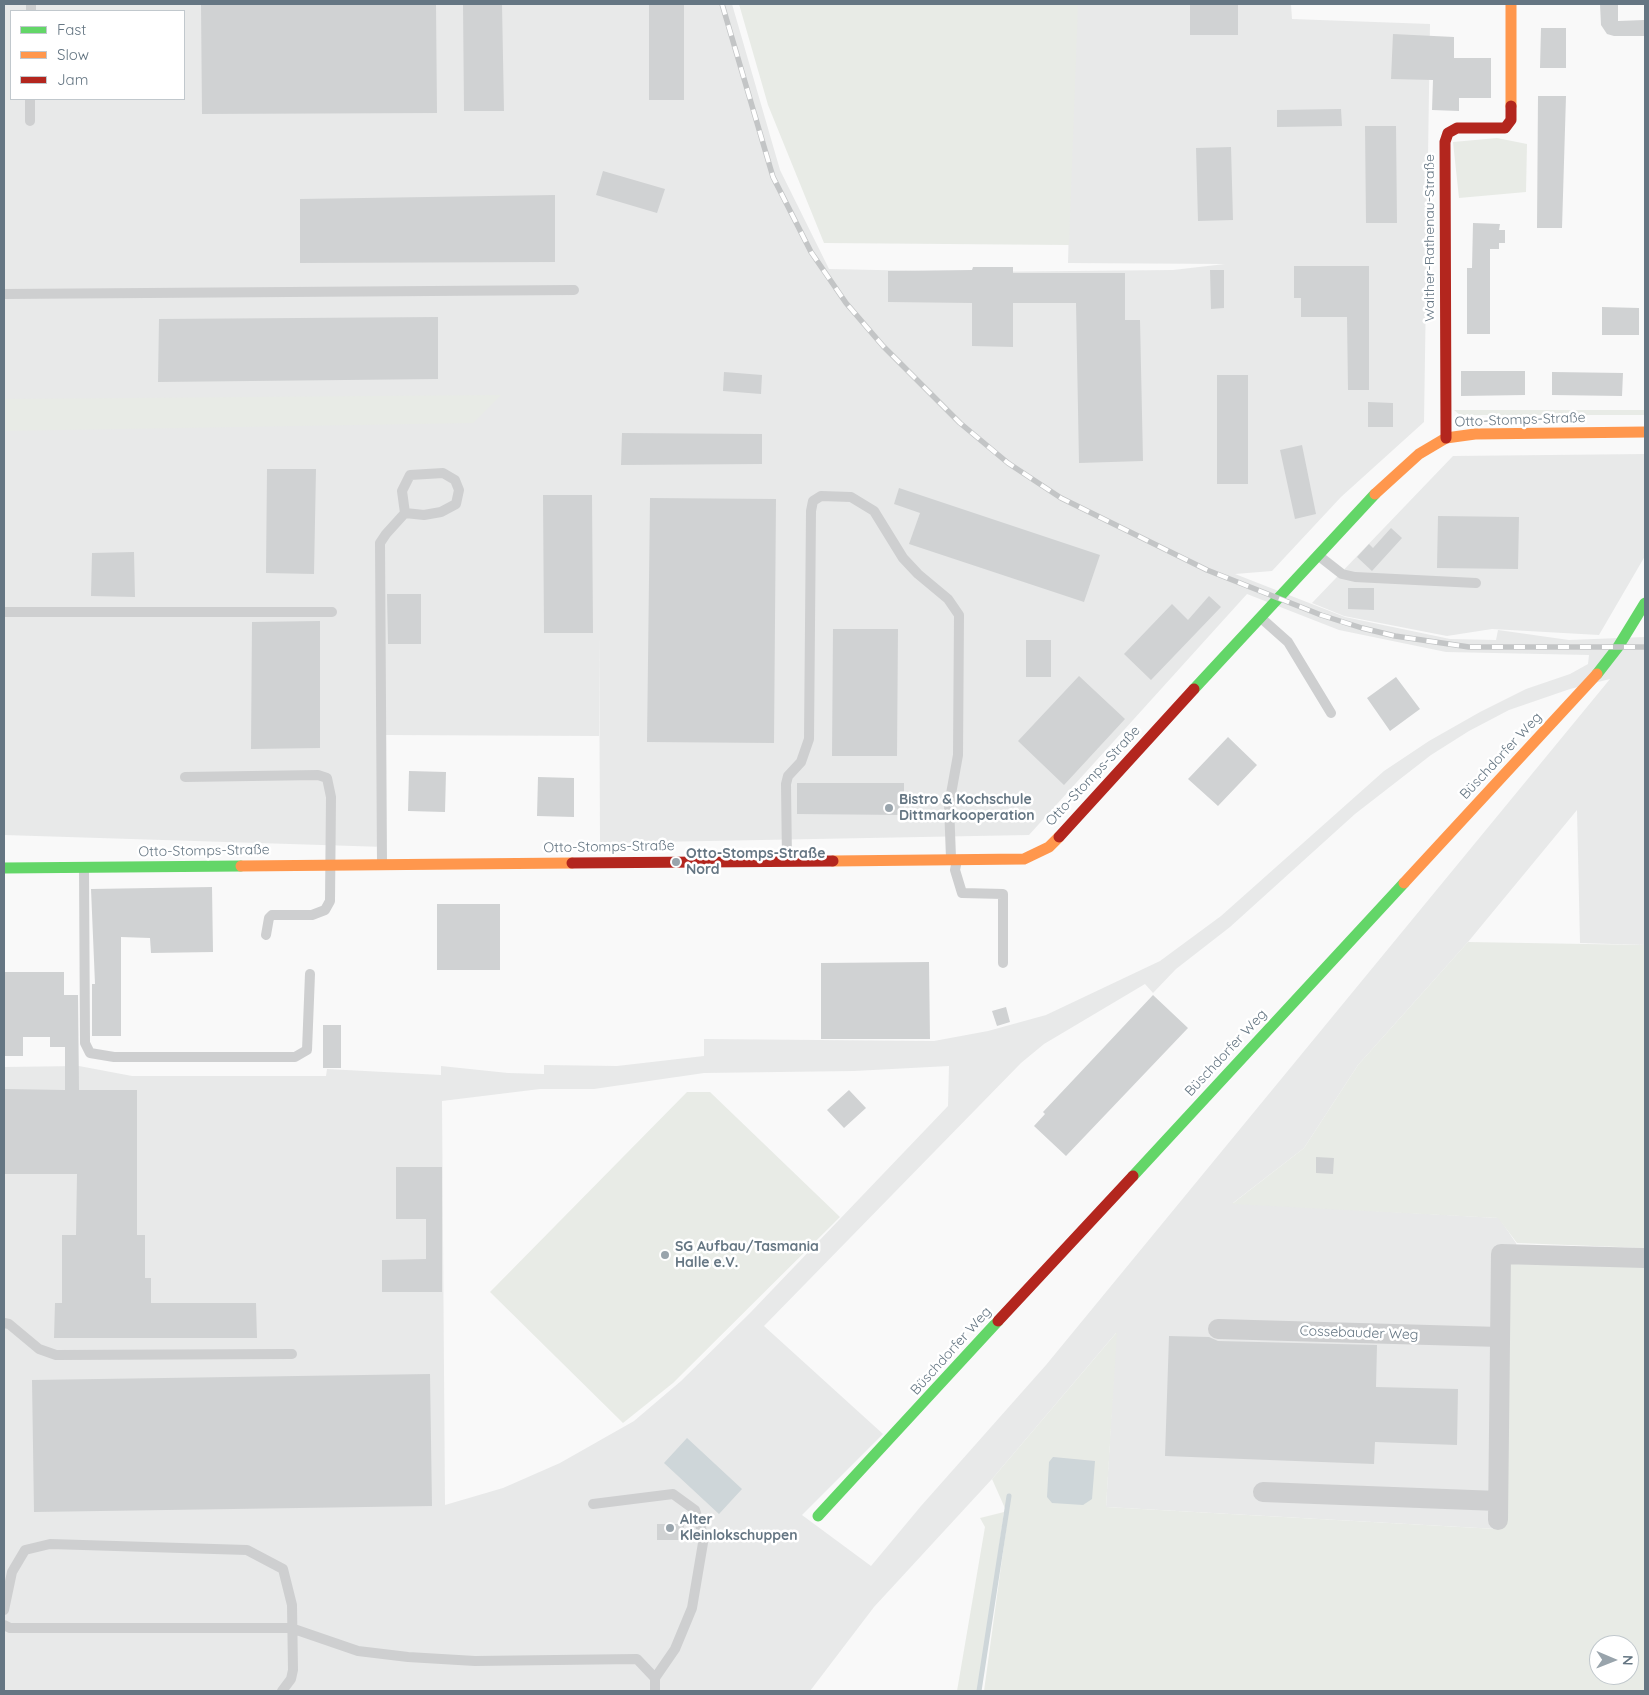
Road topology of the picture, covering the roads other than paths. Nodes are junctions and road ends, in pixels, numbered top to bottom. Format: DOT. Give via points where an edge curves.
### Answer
graph roads {
  1 [pos="1511,4"];
  2 [pos="30,100"];
  3 [pos="30,120"];
  4 [pos="574,290"];
  5 [pos="4,294"];
  6 [pos="1645,432"];
  7 [pos="1446,438"];
  8 [pos="406,513"];
  9 [pos="1318,556"];
  10 [pos="1476,583"];
  11 [pos="1645,603"];
  12 [pos="4,612"];
  13 [pos="332,612"];
  14 [pos="1260,617"];
  15 [pos="1330,713"];
  16 [pos="185,777"];
  17 [pos="954,859"];
  18 [pos="787,861"];
  19 [pos="331,865"];
  20 [pos="382,865"];
  21 [pos="84,867"];
  22 [pos="4,868"];
  23 [pos="266,935"];
  24 [pos="1003,963"];
  25 [pos="310,974"];
  26 [pos="1645,1258"];
  27 [pos="4,1323"];
  28 [pos="1218,1329"];
  29 [pos="1500,1337"];
  30 [pos="292,1354"];
  31 [pos="1263,1492"];
  32 [pos="593,1504"];
  33 [pos="818,1516"];
  34 [pos="4,1610"];
  35 [pos="4,1625"];
  36 [pos="291,1628"];
  37 [pos="655,1678"];
  38 [pos="282,1691"];
  39 [pos="655,1691"];
  1 -- 7 [label="street, Walther-Rathenau-Straße" via="1511,120 1505,128 1457,128 1448,133 1445,142"];
  2 -- 3 [label="lane"];
  4 -- 5 [label="lane"];
  6 -- 7 [label="street, Otto-Stomps-Straße" via="1475,434"];
  7 -- 9 [label="street, Otto-Stomps-Straße" via="1419,454 1370,499"];
  8 -- 8 [label="lane" via="424,515 441,512 456,504 459,490 455,480 444,473 410,475 402,491"];
  8 -- 20 [label="lane" via="380,544"];
  9 -- 10 [label="lane" via="1342,574 1355,578"];
  9 -- 14 [label="street, Otto-Stomps-Straße"];
  11 -- 33 [label="street, Büschdorfer Weg" via="1596,675"];
  12 -- 13 [label="lane"];
  14 -- 15 [label="lane" via="1288,642"];
  14 -- 17 [label="street, Otto-Stomps-Straße" via="1049,847 1024,859"];
  16 -- 19 [label="lane" via="318,774 328,778 332,797"];
  17 -- 18 [label="street, Otto-Stomps-Straße"];
  17 -- 18 [label="lane" via="949,805 958,754 959,615 948,599 903,558 874,511 851,497 821,496 813,501 811,510 809,739 801,762 788,776 786,784"];
  17 -- 24 [label="lane" via="954,870 962,893 1003,894"];
  18 -- 20 [label="street, Otto-Stomps-Straße"];
  19 -- 20 [label="street, Otto-Stomps-Straße"];
  19 -- 21 [label="street, Otto-Stomps-Straße"];
  19 -- 23 [label="lane" via="332,894 325,910 312,915 272,915 268,918"];
  21 -- 22 [label="street, Otto-Stomps-Straße"];
  21 -- 25 [label="lane" via="86,1043 90,1053 114,1057 295,1057 307,1050"];
  26 -- 29 [label="street" via="1501,1254"];
  27 -- 30 [label="lane" via="39,1349 56,1355"];
  28 -- 29 [label="street, Cossebauder Weg"];
  29 -- 31 [label="street" via="1498,1510"];
  32 -- 37 [label="lane" via="673,1494 695,1510 704,1537 692,1608 675,1649"];
  34 -- 36 [label="lane" via="12,1572 25,1550 50,1544 247,1550 283,1568 292,1604"];
  35 -- 36 [label="lane" via="10,1628"];
  36 -- 37 [label="lane" via="358,1650 408,1657 475,1661 637,1659"];
  36 -- 38 [label="lane" via="293,1670"];
  37 -- 39 [label="lane"];
}
